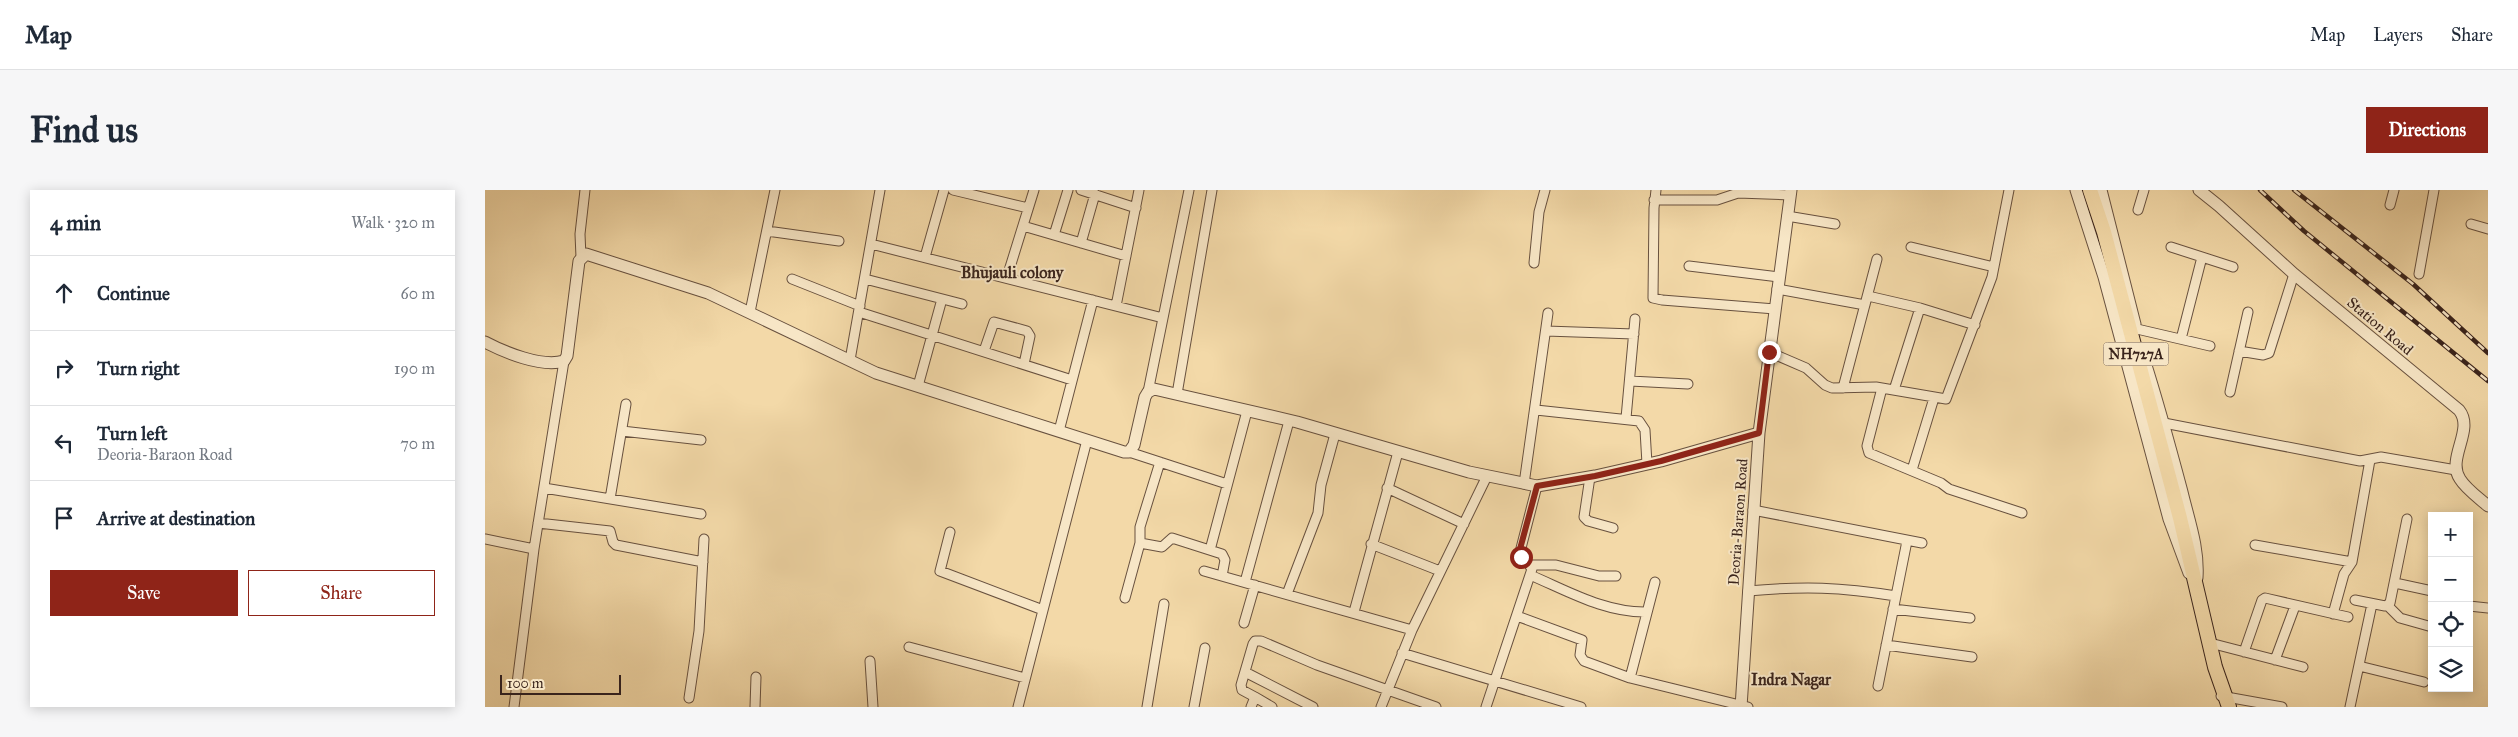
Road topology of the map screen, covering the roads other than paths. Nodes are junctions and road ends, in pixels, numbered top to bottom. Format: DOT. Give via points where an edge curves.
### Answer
graph roads {
  1 [pos="585,190"];
  2 [pos="775,190"];
  3 [pos="880,190"];
  4 [pos="944,190"];
  5 [pos="953,190"];
  6 [pos="1034,190"];
  7 [pos="1068,190"];
  8 [pos="1081,190"];
  9 [pos="1139,190"];
  10 [pos="1189,190"];
  11 [pos="1212,190"];
  12 [pos="1545,190"];
  13 [pos="1656,190"];
  14 [pos="2009,190"];
  15 [pos="2076,190"];
  16 [pos="2090,190"];
  17 [pos="2101,190"];
  18 [pos="2144,190"];
  19 [pos="2199,190"];
  20 [pos="2394,190"];
  21 [pos="2434,190"];
  22 [pos="1791,192"];
  23 [pos="1095,194"];
  24 [pos="1654,200"];
  25 [pos="2390,205"];
  26 [pos="1028,208"];
  27 [pos="1136,208"];
  28 [pos="2138,210"];
  29 [pos="1787,216"];
  30 [pos="1835,224"];
  31 [pos="2471,224"];
  32 [pos="1023,226"];
  33 [pos="2488,229"];
  34 [pos="767,231"];
  35 [pos="1054,235"];
  36 [pos="839,240"];
  37 [pos="1081,243"];
  38 [pos="871,244"];
  39 [pos="1911,247"];
  40 [pos="2171,247"];
  41 [pos="1126,256"];
  42 [pos="581,257"];
  43 [pos="925,257"];
  44 [pos="2202,257"];
  45 [pos="1877,259"];
  46 [pos="1535,263"];
  47 [pos="1689,266"];
  48 [pos="1995,267"];
  49 [pos="2233,267"];
  50 [pos="2294,274"];
  51 [pos="2419,274"];
  52 [pos="1779,276"];
  53 [pos="1007,277"];
  54 [pos="792,279"];
  55 [pos="865,279"];
  56 [pos="1777,289"];
  57 [pos="942,299"];
  58 [pos="1093,300"];
  59 [pos="1866,301"];
  60 [pos="962,304"];
  61 [pos="1116,306"];
  62 [pos="1920,308"];
  63 [pos="859,309"];
  64 [pos="1775,309"];
  65 [pos="750,312"];
  66 [pos="2248,312"];
  67 [pos="1548,313"];
  68 [pos="1163,318"];
  69 [pos="1635,320"];
  70 [pos="1975,325"];
  71 [pos="2137,329"];
  72 [pos="1546,331"];
  73 [pos="1634,334"];
  74 [pos="932,335"];
  75 [pos="2181,340"];
  76 [pos="485,342"];
  77 [pos="2210,346"];
  78 [pos="2239,351"];
  79 [pos="984,352"];
  80 [pos="1769,352"];
  81 [pos="850,360"];
  82 [pos="564,361"];
  83 [pos="1024,364"];
  84 [pos="1072,380"];
  85 [pos="1630,381"];
  86 [pos="1688,384"];
  87 [pos="918,386"];
  88 [pos="1843,388"];
  89 [pos="1882,388"];
  90 [pos="1893,390"];
  91 [pos="1147,392"];
  92 [pos="2230,392"];
  93 [pos="1177,394"];
  94 [pos="1934,398"];
  95 [pos="626,404"];
  96 [pos="1536,410"];
  97 [pos="1247,411"];
  98 [pos="1626,418"];
  99 [pos="1289,421"];
  100 [pos="2164,423"];
  101 [pos="622,431"];
  102 [pos="1059,431"];
  103 [pos="1759,433"];
  104 [pos="1335,434"];
  105 [pos="701,440"];
  106 [pos="1087,440"];
  107 [pos="1129,452"];
  108 [pos="1398,452"];
  109 [pos="2371,460"];
  110 [pos="1160,462"];
  111 [pos="1647,464"];
  112 [pos="1912,470"];
  113 [pos="2456,470"];
  114 [pos="1487,476"];
  115 [pos="1591,477"];
  116 [pos="1227,484"];
  117 [pos="1524,484"];
  118 [pos="1537,486"];
  119 [pos="544,488"];
  120 [pos="1387,488"];
  121 [pos="610,499"];
  122 [pos="2488,506"];
  123 [pos="1753,510"];
  124 [pos="2022,512"];
  125 [pos="701,514"];
  126 [pos="2407,519"];
  127 [pos="539,523"];
  128 [pos="1464,524"];
  129 [pos="1613,528"];
  130 [pos="950,532"];
  131 [pos="485,538"];
  132 [pos="704,539"];
  133 [pos="1907,541"];
  134 [pos="1140,543"];
  135 [pos="1371,544"];
  136 [pos="1922,544"];
  137 [pos="2255,545"];
  138 [pos="535,549"];
  139 [pos="1211,550"];
  140 [pos="703,562"];
  141 [pos="2351,562"];
  142 [pos="1531,565"];
  143 [pos="1204,571"];
  144 [pos="1441,571"];
  145 [pos="1530,575"];
  146 [pos="1222,576"];
  147 [pos="1617,576"];
  148 [pos="1655,582"];
  149 [pos="1250,583"];
  150 [pos="2395,583"];
  151 [pos="2196,585"];
  152 [pos="2428,590"];
  153 [pos="1748,592"];
  154 [pos="1287,594"];
  155 [pos="1896,596"];
  156 [pos="1125,598"];
  157 [pos="2355,600"];
  158 [pos="1164,604"];
  159 [pos="2372,604"];
  160 [pos="2295,606"];
  161 [pos="2388,606"];
  162 [pos="2473,606"];
  163 [pos="2488,608"];
  164 [pos="1893,609"];
  165 [pos="1043,610"];
  166 [pos="1354,612"];
  167 [pos="1647,612"];
  168 [pos="2333,614"];
  169 [pos="1517,616"];
  170 [pos="2348,617"];
  171 [pos="1970,618"];
  172 [pos="1244,623"];
  173 [pos="2428,626"];
  174 [pos="1412,630"];
  175 [pos="2210,643"];
  176 [pos="1886,645"];
  177 [pos="909,647"];
  178 [pos="1205,648"];
  179 [pos="2244,652"];
  180 [pos="1402,654"];
  181 [pos="1972,657"];
  182 [pos="2275,660"];
  183 [pos="870,661"];
  184 [pos="2359,666"];
  185 [pos="2303,667"];
  186 [pos="1245,672"];
  187 [pos="756,677"];
  188 [pos="1025,678"];
  189 [pos="1630,678"];
  190 [pos="1495,682"];
  191 [pos="2424,682"];
  192 [pos="1878,686"];
  193 [pos="1387,690"];
  194 [pos="1255,697"];
  195 [pos="689,698"];
  196 [pos="2223,701"];
  197 [pos="514,707"];
  198 [pos="755,707"];
  199 [pos="873,707"];
  200 [pos="1018,707"];
  201 [pos="1147,707"];
  202 [pos="1194,707"];
  203 [pos="1251,707"];
  204 [pos="1272,707"];
  205 [pos="1313,707"];
  206 [pos="1381,707"];
  207 [pos="1436,707"];
  208 [pos="1486,707"];
  209 [pos="1581,707"];
  210 [pos="1743,707"];
  211 [pos="2283,707"];
  212 [pos="2350,707"];
  1 -- 42 [label="street"];
  2 -- 34 [label="street"];
  3 -- 38 [label="street"];
  4 -- 43 [label="street"];
  5 -- 26 [label="street"];
  6 -- 26 [label="street"];
  7 -- 35 [label="street"];
  8 -- 23 [label="street"];
  9 -- 27 [label="street"];
  10 -- 68 [label="street"];
  11 -- 93 [label="street"];
  12 -- 46 [label="street" via="1539,212"];
  13 -- 24 [label="street"];
  14 -- 48 [label="street"];
  15 -- 151 [label="street" via="2103,276 2169,519 2187,570"];
  16 -- 151 [label="highway, NH727A" via="2104,232"];
  17 -- 71 [label="street"];
  18 -- 28 [label="street"];
  19 -- 50 [label="street, Station Road"];
  20 -- 25 [label="street"];
  21 -- 51 [label="street"];
  22 -- 24 [label="street" via="1738,193 1717,200"];
  22 -- 29 [label="street, Deoria-Baraon Road"];
  23 -- 27 [label="street"];
  23 -- 37 [label="street"];
  24 -- 64 [label="street" via="1653,298"];
  26 -- 32 [label="street"];
  27 -- 41 [label="street"];
  29 -- 30 [label="street"];
  29 -- 52 [label="street, Deoria-Baraon Road"];
  31 -- 33 [label="street"];
  32 -- 35 [label="street"];
  32 -- 53 [label="street"];
  34 -- 36 [label="street"];
  34 -- 65 [label="street"];
  35 -- 37 [label="street"];
  37 -- 41 [label="street"];
  38 -- 43 [label="street"];
  38 -- 55 [label="street"];
  39 -- 48 [label="street"];
  40 -- 44 [label="street"];
  41 -- 61 [label="street"];
  42 -- 65 [label="street" via="591,255 652,274 708,293"];
  42 -- 82 [label="street"];
  43 -- 53 [label="street"];
  44 -- 49 [label="street"];
  44 -- 75 [label="street"];
  45 -- 59 [label="street"];
  47 -- 52 [label="street"];
  48 -- 70 [label="street"];
  50 -- 78 [label="street" via="2269,353"];
  50 -- 113 [label="street, Station Road" via="2459,410 2464,424"];
  52 -- 56 [label="street, Deoria-Baraon Road"];
  53 -- 58 [label="street"];
  54 -- 63 [label="street"];
  55 -- 57 [label="street"];
  55 -- 63 [label="street"];
  56 -- 59 [label="street"];
  56 -- 64 [label="street, Deoria-Baraon Road"];
  57 -- 60 [label="street"];
  57 -- 74 [label="street"];
  58 -- 61 [label="street"];
  58 -- 84 [label="street"];
  59 -- 62 [label="street"];
  59 -- 88 [label="street"];
  61 -- 68 [label="street"];
  62 -- 70 [label="street"];
  62 -- 90 [label="street"];
  63 -- 74 [label="street"];
  63 -- 81 [label="street"];
  64 -- 80 [label="street, Deoria-Baraon Road"];
  65 -- 81 [label="street"];
  66 -- 78 [label="street"];
  67 -- 72 [label="street"];
  68 -- 91 [label="street"];
  69 -- 73 [label="street"];
  70 -- 94 [label="street" via="1948,397"];
  71 -- 75 [label="street"];
  71 -- 100 [label="street"];
  72 -- 73 [label="street"];
  72 -- 96 [label="street"];
  73 -- 85 [label="street"];
  74 -- 79 [label="street"];
  74 -- 87 [label="street"];
  75 -- 77 [label="street"];
  76 -- 82 [label="street" via="512,355 549,363"];
  78 -- 92 [label="street"];
  79 -- 83 [label="street"];
  79 -- 83 [label="street" via="994,322 1027,331 1030,336"];
  80 -- 88 [label="street" via="1806,368 1825,385"];
  80 -- 103 [label="street, Deoria-Baraon Road"];
  81 -- 87 [label="street" via="876,373"];
  82 -- 119 [label="street"];
  83 -- 84 [label="street"];
  84 -- 102 [label="street"];
  85 -- 86 [label="street"];
  85 -- 98 [label="street"];
  87 -- 102 [label="street"];
  88 -- 89 [label="street"];
  89 -- 90 [label="street"];
  89 -- 112 [label="street" via="1867,448 1873,455"];
  90 -- 94 [label="street"];
  91 -- 93 [label="street" via="1154,389"];
  91 -- 107 [label="street" via="1134,445"];
  93 -- 97 [label="street"];
  94 -- 112 [label="street"];
  95 -- 101 [label="street"];
  96 -- 98 [label="street"];
  96 -- 117 [label="street"];
  97 -- 99 [label="street"];
  97 -- 116 [label="street"];
  98 -- 111 [label="street" via="1639,421 1644,426"];
  99 -- 104 [label="street"];
  99 -- 149 [label="street"];
  100 -- 109 [label="street" via="2359,461"];
  100 -- 151 [label="street" via="2195,541"];
  101 -- 105 [label="street"];
  101 -- 121 [label="street"];
  102 -- 106 [label="street"];
  103 -- 111 [label="street"];
  103 -- 123 [label="street, Deoria-Baraon Road"];
  104 -- 108 [label="street"];
  104 -- 154 [label="street" via="1321,485 1318,512"];
  106 -- 107 [label="street"];
  106 -- 165 [label="street"];
  107 -- 110 [label="street"];
  108 -- 114 [label="street"];
  108 -- 120 [label="street"];
  109 -- 113 [label="street" via="2381,457"];
  109 -- 141 [label="street"];
  110 -- 116 [label="street"];
  110 -- 134 [label="street" via="1140,527"];
  111 -- 115 [label="street"];
  112 -- 124 [label="street" via="1949,489"];
  113 -- 122 [label="street" via="2459,479"];
  114 -- 117 [label="street"];
  114 -- 128 [label="street"];
  115 -- 118 [label="street"];
  115 -- 129 [label="street" via="1584,517"];
  116 -- 139 [label="street"];
  117 -- 118 [label="street"];
  118 -- 142 [label="street" via="1520,552"];
  119 -- 121 [label="street"];
  119 -- 127 [label="street"];
  120 -- 128 [label="street"];
  120 -- 135 [label="street"];
  121 -- 125 [label="street"];
  123 -- 133 [label="street"];
  123 -- 153 [label="street, Deoria-Baraon Road"];
  126 -- 150 [label="street"];
  127 -- 138 [label="street"];
  127 -- 140 [label="street" via="610,531 616,545"];
  128 -- 144 [label="street"];
  130 -- 165 [label="street" via="940,571"];
  131 -- 138 [label="street"];
  132 -- 140 [label="street"];
  133 -- 136 [label="street"];
  133 -- 155 [label="street"];
  134 -- 139 [label="street" via="1162,547 1172,538"];
  134 -- 156 [label="street"];
  135 -- 144 [label="street"];
  135 -- 166 [label="street"];
  137 -- 141 [label="street"];
  138 -- 197 [label="street"];
  139 -- 146 [label="street" via="1225,556"];
  140 -- 195 [label="street" via="699,631"];
  141 -- 168 [label="street"];
  142 -- 145 [label="street"];
  142 -- 147 [label="street" via="1557,565 1599,576"];
  143 -- 146 [label="street"];
  144 -- 174 [label="street"];
  145 -- 167 [label="street" via="1605,607"];
  145 -- 169 [label="street"];
  146 -- 149 [label="street"];
  148 -- 167 [label="street"];
  149 -- 154 [label="street"];
  149 -- 172 [label="street"];
  150 -- 152 [label="street"];
  150 -- 161 [label="street"];
  151 -- 175 [label="highway, NH727A"];
  153 -- 155 [label="street" via="1810,586 1850,588"];
  153 -- 210 [label="street, Deoria-Baraon Road"];
  154 -- 166 [label="street"];
  155 -- 164 [label="street"];
  157 -- 159 [label="street"];
  158 -- 201 [label="street"];
  159 -- 161 [label="street"];
  159 -- 184 [label="street"];
  160 -- 168 [label="street"];
  160 -- 179 [label="street" via="2263,599"];
  160 -- 182 [label="street"];
  161 -- 173 [label="street" via="2400,618"];
  162 -- 163 [label="street"];
  164 -- 171 [label="street"];
  164 -- 176 [label="street"];
  165 -- 188 [label="street"];
  166 -- 174 [label="street"];
  167 -- 189 [label="street"];
  168 -- 170 [label="street"];
  169 -- 189 [label="street" via="1579,638 1583,643 1581,659"];
  169 -- 190 [label="street"];
  174 -- 180 [label="street"];
  175 -- 179 [label="street"];
  175 -- 196 [label="highway, NH727A"];
  176 -- 181 [label="street"];
  176 -- 192 [label="street"];
  177 -- 188 [label="street"];
  178 -- 202 [label="street"];
  179 -- 182 [label="street"];
  180 -- 190 [label="street"];
  180 -- 193 [label="street"];
  182 -- 185 [label="street"];
  183 -- 199 [label="street"];
  184 -- 191 [label="street"];
  184 -- 212 [label="street"];
  186 -- 193 [label="street" via="1253,644 1261,641"];
  186 -- 194 [label="street" via="1241,688"];
  186 -- 205 [label="street"];
  187 -- 198 [label="street"];
  188 -- 200 [label="street"];
  189 -- 210 [label="street"];
  190 -- 208 [label="street"];
  190 -- 209 [label="street"];
  193 -- 206 [label="street"];
  193 -- 207 [label="street"];
  194 -- 203 [label="street"];
  194 -- 204 [label="street"];
  196 -- 211 [label="street"];
}
